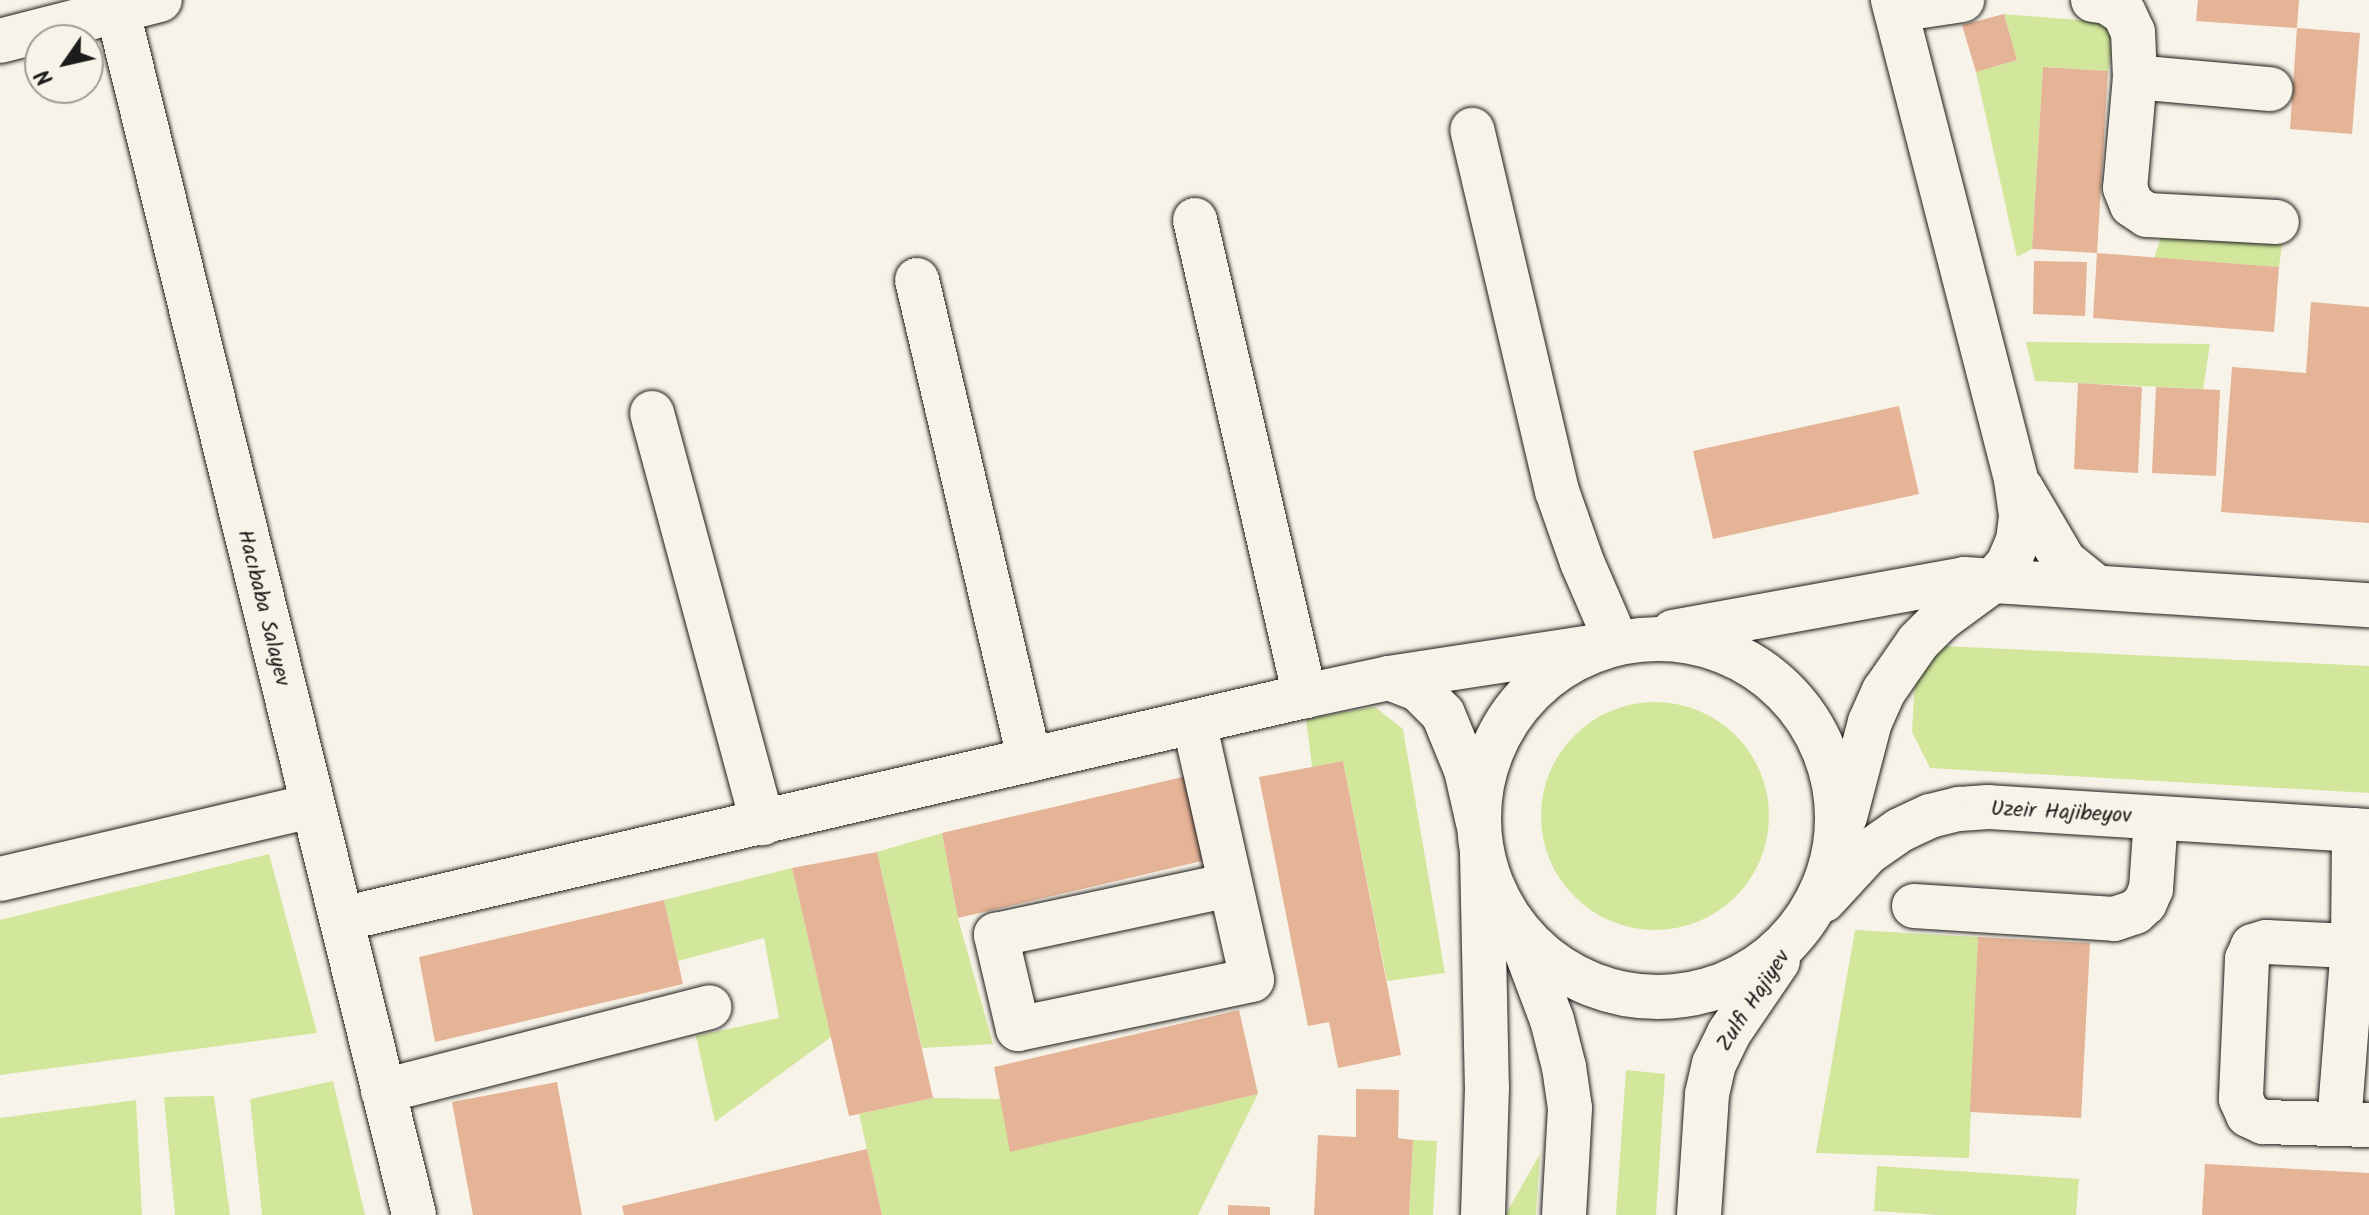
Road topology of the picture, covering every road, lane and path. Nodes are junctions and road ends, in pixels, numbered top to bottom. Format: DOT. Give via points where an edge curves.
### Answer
graph roads {
  1 [pos="160,0"];
  2 [pos="1962,0"];
  3 [pos="2093,0"];
  4 [pos="116,5"];
  5 [pos="1894,5"];
  6 [pos="0,41"];
  7 [pos="2135,77"];
  8 [pos="2270,89"];
  9 [pos="1472,130"];
  10 [pos="1195,220"];
  11 [pos="2277,222"];
  12 [pos="917,280"];
  13 [pos="652,413"];
  14 [pos="2016,479"];
  15 [pos="1994,580"];
  16 [pos="2096,587"];
  17 [pos="2369,605"];
  18 [pos="1617,643"];
  19 [pos="1389,678"];
  20 [pos="1305,696"];
  21 [pos="1194,722"];
  22 [pos="1030,760"];
  23 [pos="312,806"];
  24 [pos="2156,818"];
  25 [pos="763,823"];
  26 [pos="2361,830"];
  27 [pos="1480,838"];
  28 [pos="1832,867"];
  29 [pos="0,879"];
  30 [pos="1230,885"];
  31 [pos="1914,906"];
  32 [pos="342,919"];
  33 [pos="1799,931"];
  34 [pos="1523,943"];
  35 [pos="2361,947"];
  36 [pos="709,1007"];
  37 [pos="383,1091"];
  38 [pos="2354,1124"];
  39 [pos="414,1215"];
  40 [pos="1483,1215"];
  41 [pos="1564,1215"];
  42 [pos="1699,1215"];
  1 -- 4 [label="street"];
  2 -- 5 [label="street"];
  3 -- 7 [label="street" via="2124,13 2133,32"];
  4 -- 6 [label="street"];
  4 -- 23 [label="street, Hacıbaba Salayev"];
  5 -- 14 [label="street"];
  7 -- 8 [label="street"];
  7 -- 11 [label="street" via="2125,188 2132,205 2147,215"];
  9 -- 18 [label="street" via="1557,491"];
  10 -- 20 [label="street"];
  12 -- 22 [label="street"];
  13 -- 25 [label="street"];
  14 -- 15 [label="street" via="2018,541"];
  14 -- 16 [label="street" via="2049,542 2077,575"];
  15 -- 16 [label="street"];
  15 -- 18 [label="street" via="1930,583"];
  15 -- 28 [label="street" via="1918,642 1884,691 1870,722"];
  16 -- 17 [label="street"];
  18 -- 19 [label="street"];
  18 -- 27 [label="street" via="1571,660 1532,690 1502,728 1484,774"];
  18 -- 28 [label="street" via="1666,638 1712,646 1753,665 1789,695 1817,733 1833,776 1838,822"];
  19 -- 20 [label="street"];
  19 -- 27 [label="street" via="1418,689 1443,714 1466,770"];
  20 -- 21 [label="street"];
  21 -- 22 [label="street"];
  21 -- 30 [label="street"];
  22 -- 25 [label="street"];
  23 -- 29 [label="street"];
  23 -- 32 [label="street, Hacıbaba Salayev"];
  24 -- 26 [label="street, Uzeir Hajibeyov"];
  24 -- 31 [label="street" via="2151,889 2135,912 2114,919"];
  24 -- 33 [label="street, Uzeir Hajibeyov" via="1988,807 1930,816 1867,853"];
  25 -- 32 [label="street"];
  26 -- 35 [label="street"];
  27 -- 34 [label="street" via="1490,881"];
  27 -- 40 [label="street" via="1487,1087"];
  28 -- 33 [label="street"];
  30 -- 30 [label="street" via="1252,980 1018,1029 996,935"];
  32 -- 37 [label="street, Hacıbaba Salayev"];
  33 -- 34 [label="street" via="1771,959 1737,981 1700,994 1660,998 1621,994 1583,981"];
  33 -- 42 [label="street, Zulfi Hajiyev" via="1714,1064 1707,1094"];
  34 -- 41 [label="street" via="1564,1067 1570,1108"];
  35 -- 38 [label="street"];
  35 -- 38 [label="street" via="2266,942 2253,946 2247,959 2241,1099 2248,1115 2263,1122"];
  36 -- 37 [label="street"];
  37 -- 39 [label="street, Hacıbaba Salayev"];
}
